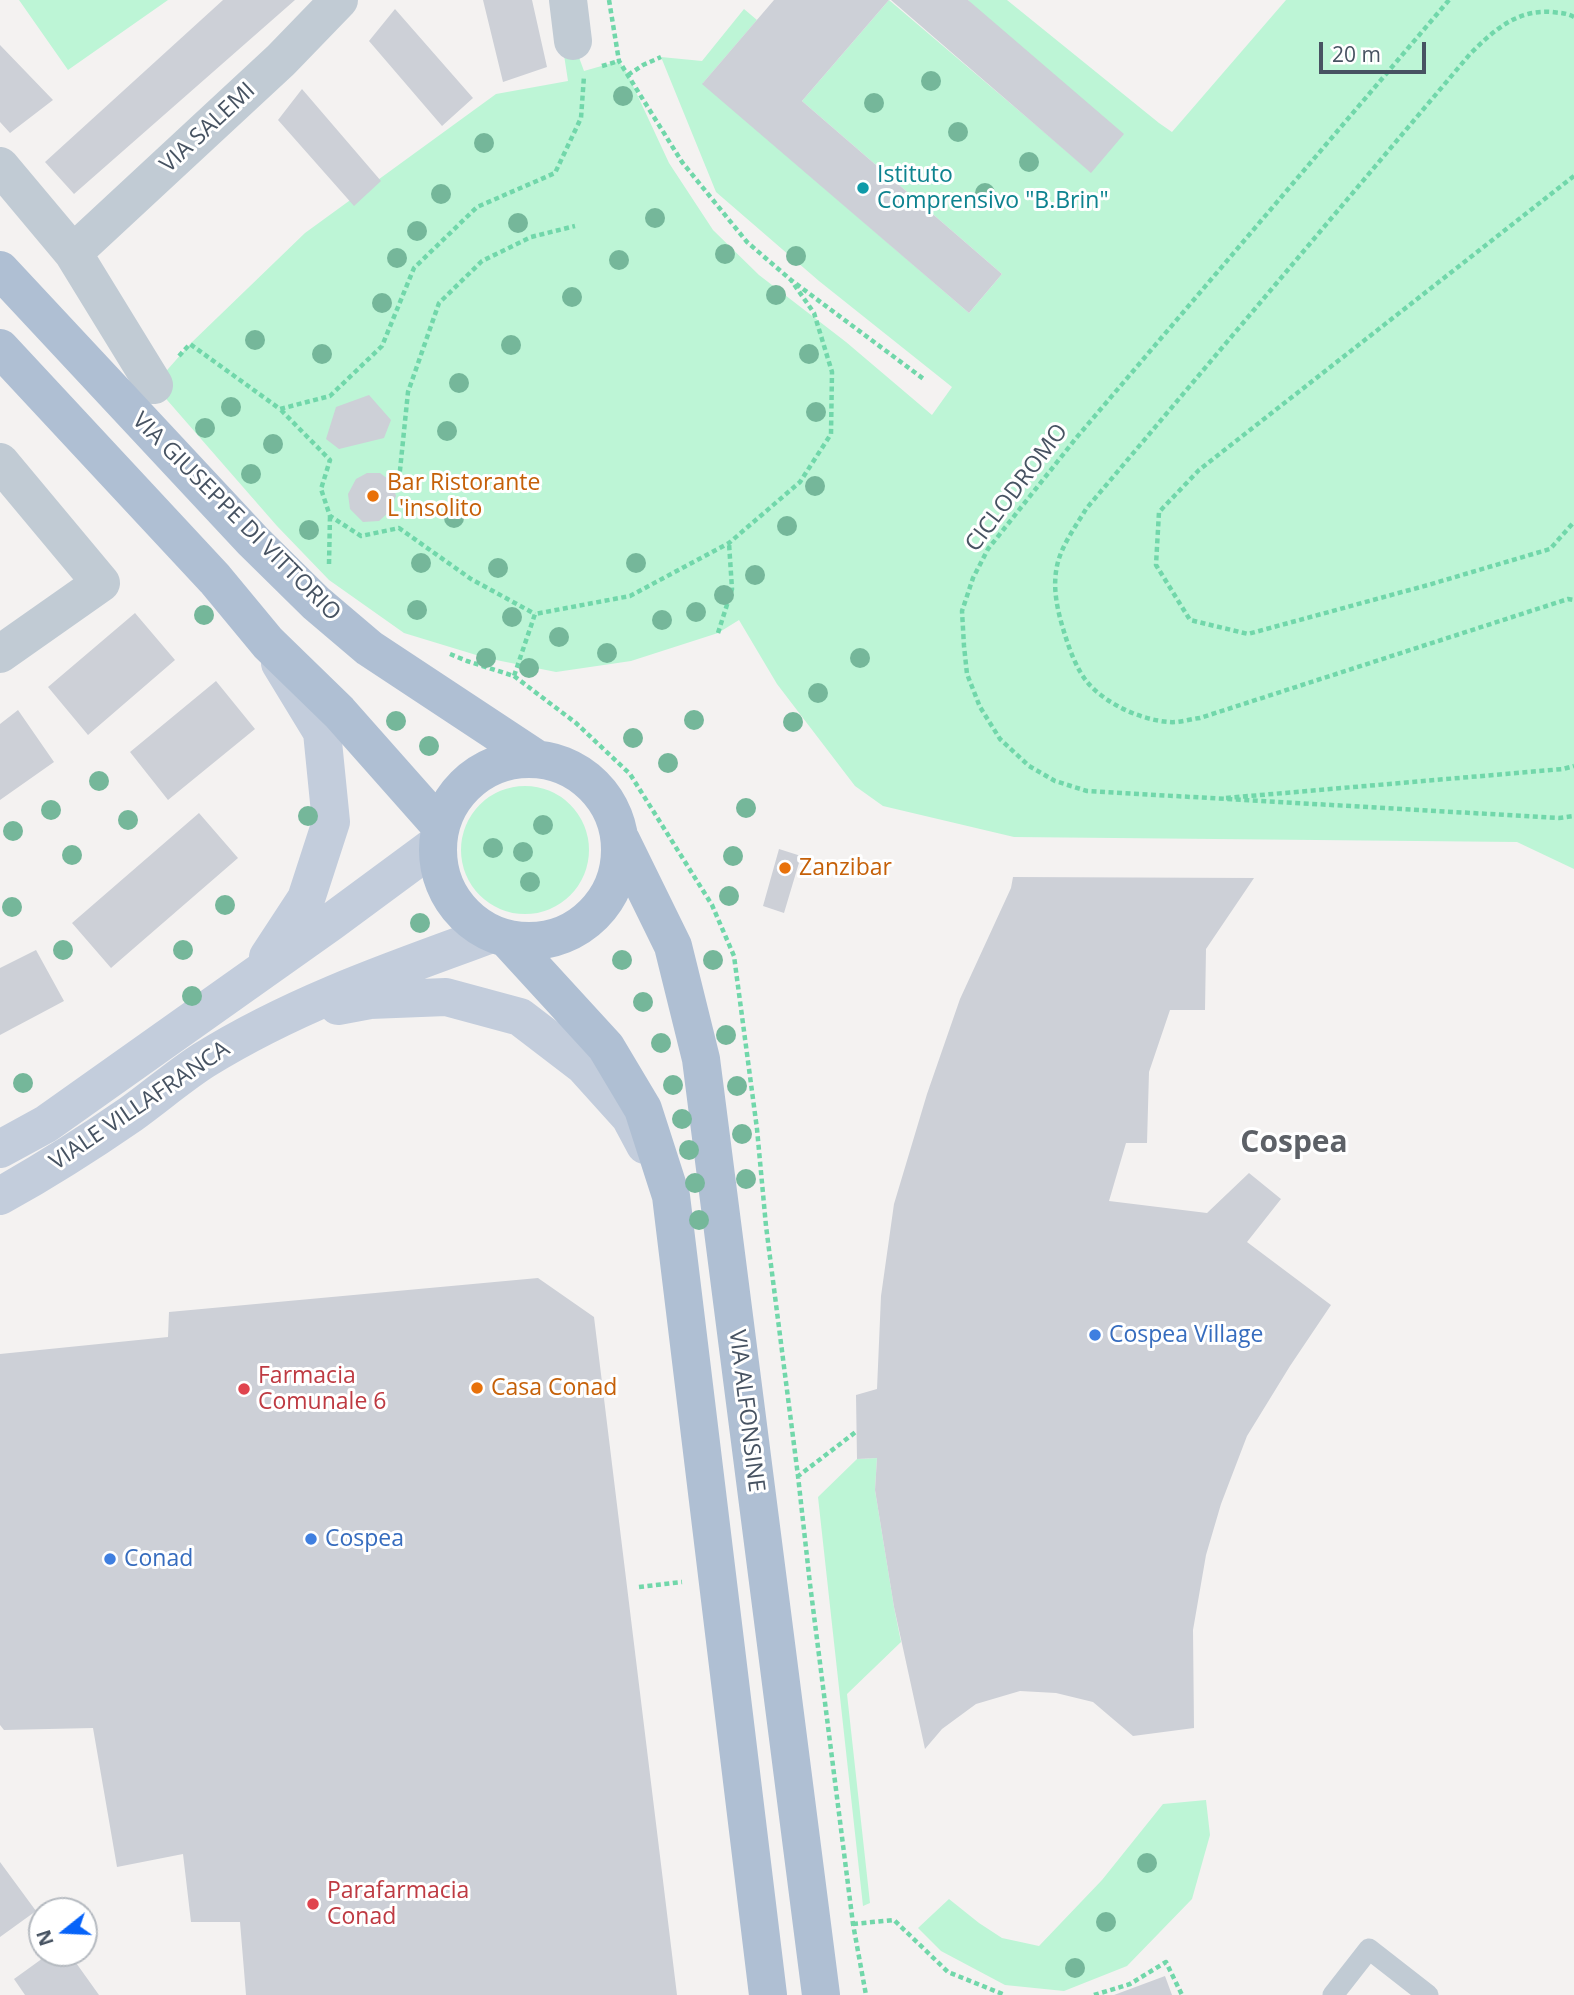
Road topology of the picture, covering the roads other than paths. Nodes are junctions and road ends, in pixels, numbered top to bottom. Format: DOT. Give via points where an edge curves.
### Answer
graph roads {
  1 [pos="340,0"];
  2 [pos="568,0"];
  3 [pos="578,56"];
  4 [pos="0,166"];
  5 [pos="73,253"];
  6 [pos="0,270"];
  7 [pos="0,348"];
  8 [pos="154,384"];
  9 [pos="0,462"];
  10 [pos="268,643"];
  11 [pos="0,654"];
  12 [pos="534,757"];
  13 [pos="439,834"];
  14 [pos="621,840"];
  15 [pos="499,936"];
  16 [pos="256,975"];
  17 [pos="281,1017"];
  18 [pos="0,1149"];
  19 [pos="0,1196"];
  20 [pos="671,1196"];
  21 [pos="768,1995"];
  22 [pos="821,1995"];
  23 [pos="1333,1995"];
  24 [pos="1428,1995"];
  1 -- 5 [label="street, VIA SALEMI"];
  2 -- 3 [label="street"];
  4 -- 5 [label="street"];
  5 -- 8 [label="street"];
  6 -- 12 [label="main road, VIA GIUSEPPE DI VITTORIO" via="316,603 369,648"];
  7 -- 10 [label="main road" via="215,579"];
  9 -- 11 [label="street" via="101,583"];
  10 -- 13 [label="main road" via="339,712"];
  10 -- 16 [label="main road, VIALE VILLAFRANCA" via="322,732 331,822 306,899"];
  12 -- 13 [label="main road" via="485,769 465,783 450,803"];
  12 -- 14 [label="main road" via="577,771 595,786 609,805"];
  13 -- 15 [label="main road" via="445,887 473,922"];
  13 -- 16 [label="main road, VIALE VILLAFRANCA"];
  14 -- 15 [label="main road" via="619,869 608,897 589,919 565,935 536,941"];
  14 -- 22 [label="main road, VIA ALFONSINE" via="673,946 701,1059"];
  15 -- 17 [label="main road, VIALE VILLAFRANCA" via="366,979"];
  15 -- 20 [label="main road" via="606,1047 643,1109"];
  16 -- 18 [label="main road, VIALE VILLAFRANCA" via="46,1124"];
  17 -- 19 [label="main road, VIALE VILLAFRANCA" via="204,1061 61,1160"];
  17 -- 20 [label="main road, VIALE VILLAFRANCA" via="370,1000 446,997 520,1017 584,1066 630,1117"];
  20 -- 21 [label="main road"];
  23 -- 24 [label="lane" via="1369,1949"];
}
